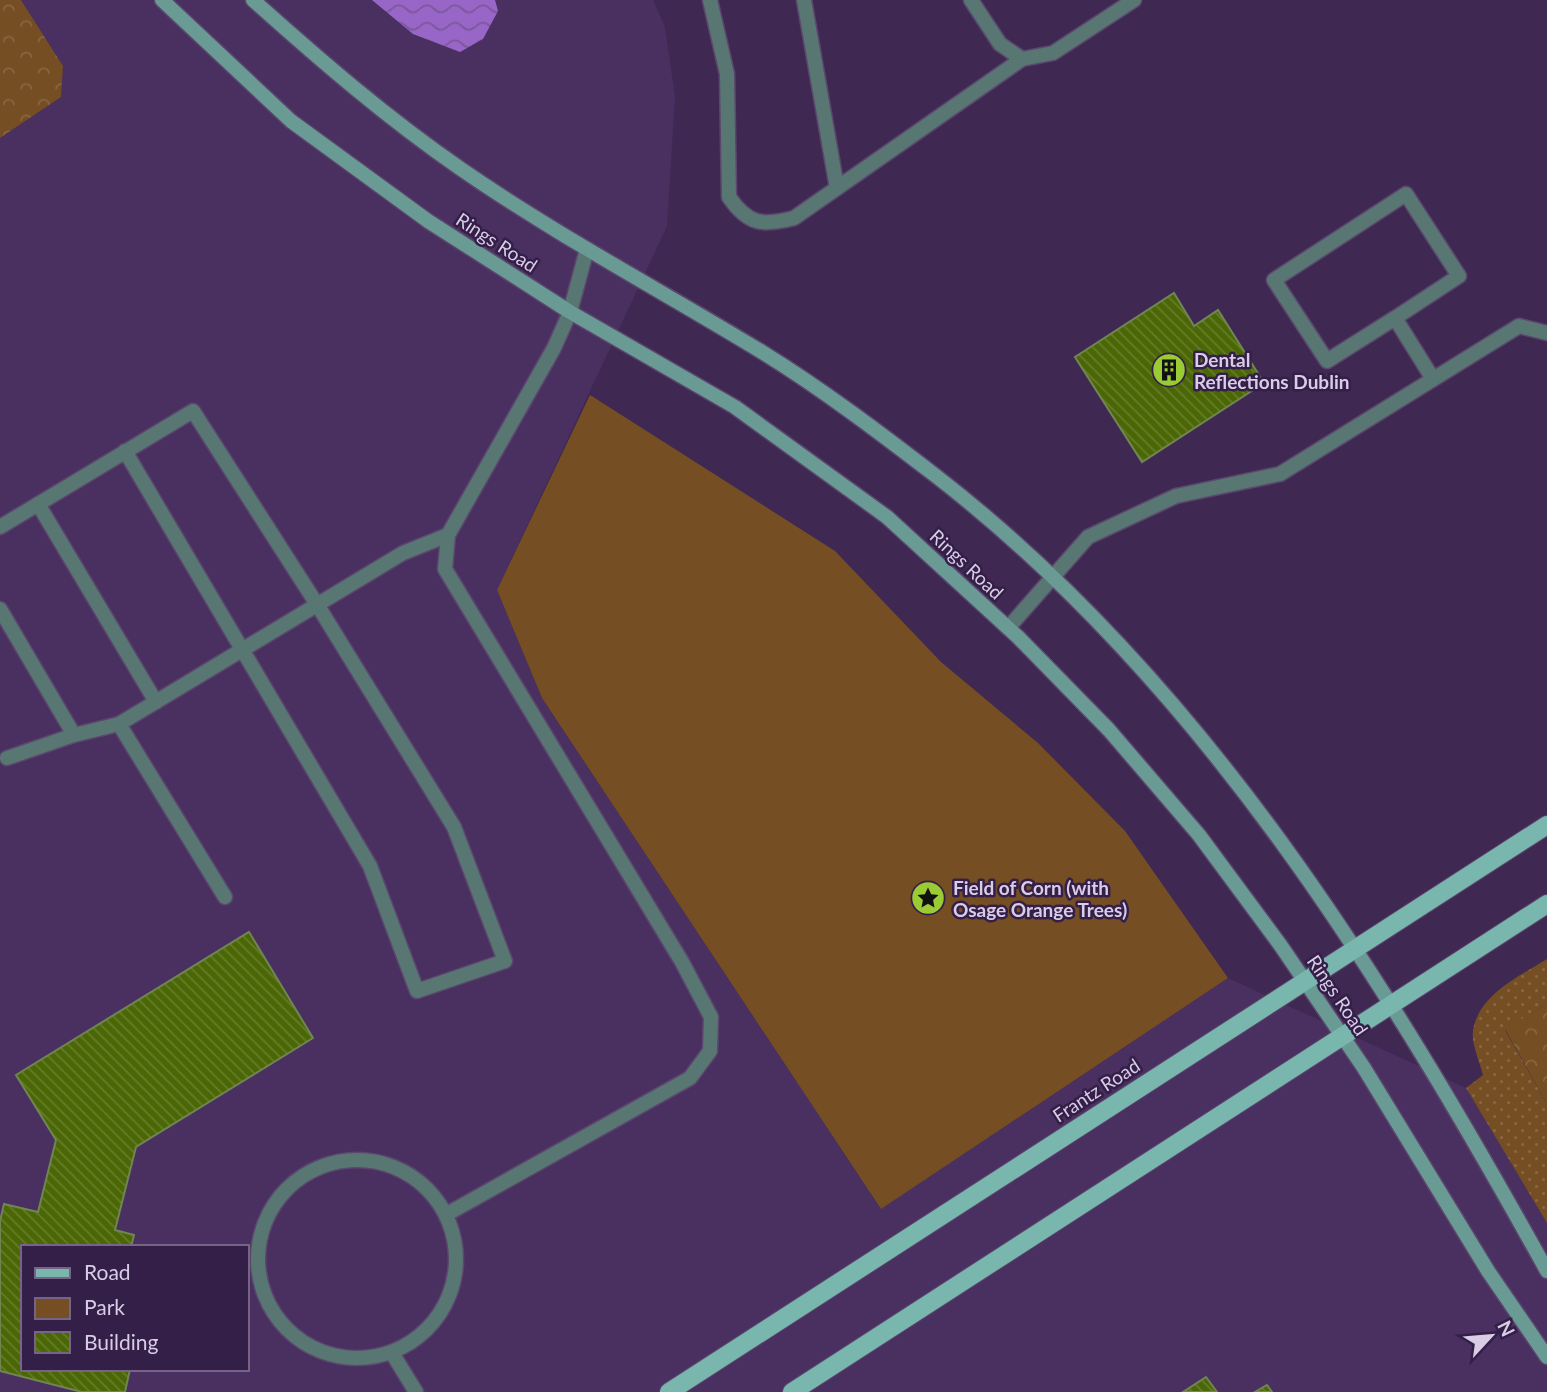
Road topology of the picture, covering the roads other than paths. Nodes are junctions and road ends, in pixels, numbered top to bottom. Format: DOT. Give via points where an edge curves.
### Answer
graph roads {
  1 [pos="162,0"];
  2 [pos="253,0"];
  3 [pos="710,0"];
  4 [pos="804,0"];
  5 [pos="971,0"];
  6 [pos="1134,0"];
  7 [pos="1112,6"];
  8 [pos="1022,59"];
  9 [pos="837,188"];
  10 [pos="587,249"];
  11 [pos="570,312"];
  12 [pos="1395,318"];
  13 [pos="1547,333"];
  14 [pos="1433,379"];
  15 [pos="125,451"];
  16 [pos="38,504"];
  17 [pos="0,527"];
  18 [pos="449,535"];
  19 [pos="1054,575"];
  20 [pos="318,606"];
  21 [pos="0,609"];
  22 [pos="1008,628"];
  23 [pos="241,651"];
  24 [pos="156,702"];
  25 [pos="119,723"];
  26 [pos="74,735"];
  27 [pos="7,758"];
  28 [pos="1547,825"];
  29 [pos="225,897"];
  30 [pos="1547,904"];
  31 [pos="1354,949"];
  32 [pos="1305,981"];
  33 [pos="1389,1006"];
  34 [pos="1343,1036"];
  35 [pos="447,1214"];
  36 [pos="1547,1270"];
  37 [pos="392,1353"];
  38 [pos="1547,1357"];
  39 [pos="416,1392"];
  40 [pos="669,1392"];
  41 [pos="792,1392"];
  1 -- 11 [label="main road, Rings Road" via="292,121 428,221"];
  2 -- 10 [label="main road, Rings Road" via="340,78 439,152"];
  3 -- 9 [label="lane" via="727,74 729,197 740,213 767,225 794,218"];
  4 -- 9 [label="lane"];
  5 -- 8 [label="lane" via="1000,44"];
  6 -- 7 [label="lane"];
  7 -- 8 [label="lane" via="1054,53"];
  8 -- 9 [label="lane"];
  10 -- 11 [label="lane"];
  10 -- 19 [label="main road, Rings Road" via="821,392 937,477"];
  11 -- 18 [label="lane"];
  11 -- 22 [label="main road, Rings Road" via="735,407 887,517"];
  12 -- 12 [label="lane" via="1458,276 1406,194 1274,280 1326,361"];
  12 -- 14 [label="lane"];
  13 -- 14 [label="lane" via="1519,326"];
  14 -- 19 [label="lane" via="1280,474 1176,496 1088,537"];
  15 -- 16 [label="lane"];
  15 -- 20 [label="lane" via="192,411"];
  15 -- 23 [label="lane"];
  16 -- 17 [label="lane"];
  16 -- 24 [label="lane"];
  18 -- 20 [label="lane" via="403,553"];
  18 -- 35 [label="lane" via="445,569 711,1017 710,1051 690,1077"];
  19 -- 22 [label="lane"];
  19 -- 31 [label="main road, Rings Road" via="1163,692 1241,788"];
  20 -- 23 [label="lane"];
  20 -- 23 [label="lane" via="454,827 505,961 417,991 370,866"];
  21 -- 26 [label="lane"];
  22 -- 32 [label="main road, Rings Road" via="1109,730 1199,835"];
  23 -- 24 [label="lane"];
  24 -- 25 [label="lane"];
  25 -- 26 [label="lane"];
  25 -- 29 [label="lane"];
  26 -- 27 [label="lane"];
  28 -- 31 [label="main road, Frantz Road"];
  30 -- 33 [label="main road"];
  31 -- 32 [label="main road, Frantz Road"];
  31 -- 33 [label="main road, Rings Road"];
  32 -- 34 [label="main road, Rings Road"];
  32 -- 40 [label="main road, Frantz Road"];
  33 -- 34 [label="main road"];
  33 -- 36 [label="main road, Rings Road"];
  34 -- 38 [label="main road, Rings Road" via="1488,1272"];
  34 -- 41 [label="main road"];
  35 -- 37 [label="lane" via="457,1246 455,1280 443,1311 421,1336"];
  35 -- 37 [label="lane" via="427,1187 400,1168 369,1159 336,1161 306,1173 281,1194 264,1222 257,1254 261,1287 275,1316 298,1340 327,1355 360,1359"];
  37 -- 39 [label="lane"];
}
